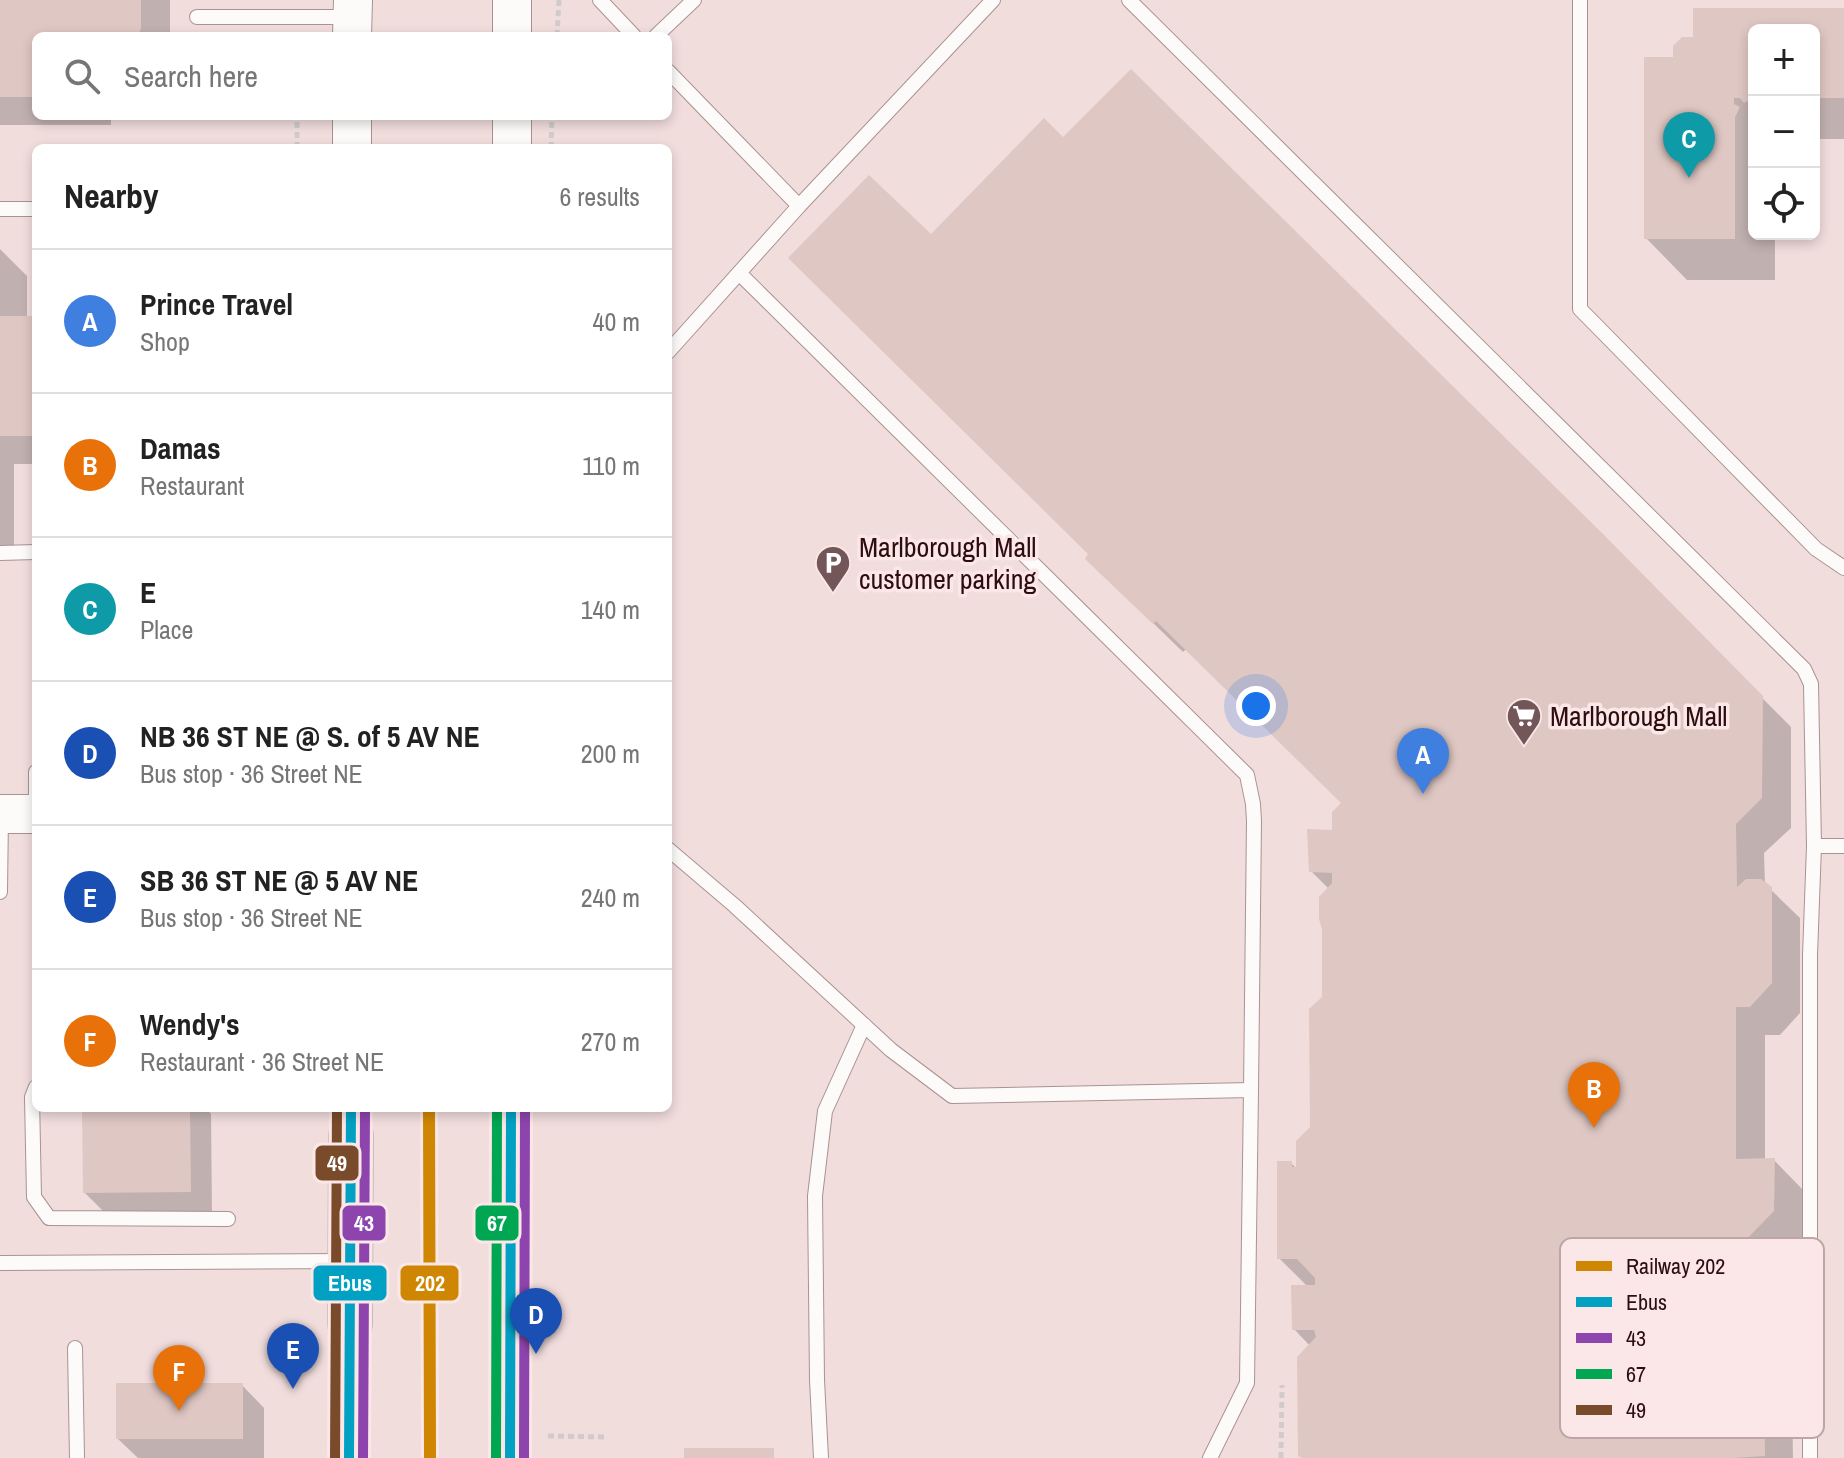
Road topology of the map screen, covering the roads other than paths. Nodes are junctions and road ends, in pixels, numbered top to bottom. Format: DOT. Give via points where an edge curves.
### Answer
graph roads {
  1 [pos="512,0"];
  2 [pos="600,0"];
  3 [pos="694,0"];
  4 [pos="993,0"];
  5 [pos="1129,0"];
  6 [pos="1580,0"];
  7 [pos="197,17"];
  8 [pos="352,18"];
  9 [pos="512,32"];
  10 [pos="630,32"];
  11 [pos="660,32"];
  12 [pos="672,75"];
  13 [pos="352,120"];
  14 [pos="512,120"];
  15 [pos="352,144"];
  16 [pos="512,144"];
  17 [pos="799,206"];
  18 [pos="0,209"];
  19 [pos="32,209"];
  20 [pos="739,273"];
  21 [pos="672,348"];
  22 [pos="32,552"];
  23 [pos="0,553"];
  24 [pos="1844,568"];
  25 [pos="0,814"];
  26 [pos="32,814"];
  27 [pos="1814,846"];
  28 [pos="1844,846"];
  29 [pos="672,854"];
  30 [pos="0,892"];
  31 [pos="864,1025"];
  32 [pos="1251,1090"];
  33 [pos="32,1112"];
  34 [pos="511,1112"];
  35 [pos="351,1122"];
  36 [pos="228,1219"];
  37 [pos="1810,1238"];
  38 [pos="350,1261"];
  39 [pos="0,1263"];
  40 [pos="350,1324"];
  41 [pos="75,1348"];
  42 [pos="77,1458"];
  43 [pos="349,1458"];
  44 [pos="510,1458"];
  45 [pos="821,1458"];
  46 [pos="1210,1458"];
  1 -- 9 [label="main road"];
  2 -- 10 [label="lane"];
  3 -- 11 [label="lane"];
  4 -- 17 [label="lane"];
  5 -- 27 [label="lane" via="1804,669 1811,684"];
  6 -- 24 [label="lane" via="1580,309 1816,549"];
  7 -- 8 [label="lane"];
  12 -- 17 [label="lane"];
  13 -- 15 [label="main road"];
  14 -- 16 [label="main road"];
  17 -- 20 [label="lane"];
  18 -- 19 [label="lane"];
  20 -- 21 [label="lane"];
  20 -- 32 [label="lane" via="1247,775 1254,821"];
  22 -- 23 [label="lane"];
  25 -- 26 [label="main road"];
  25 -- 30 [label="lane"];
  27 -- 28 [label="lane"];
  27 -- 37 [label="lane"];
  29 -- 31 [label="lane"];
  31 -- 32 [label="lane" via="952,1096"];
  31 -- 45 [label="lane" via="825,1111 815,1196"];
  32 -- 46 [label="lane" via="1247,1383"];
  33 -- 36 [label="lane" via="34,1197 49,1218"];
  34 -- 44 [label="main road"];
  35 -- 38 [label="main road"];
  38 -- 39 [label="lane"];
  38 -- 40 [label="main road"];
  40 -- 43 [label="main road"];
  41 -- 42 [label="lane"];
}
